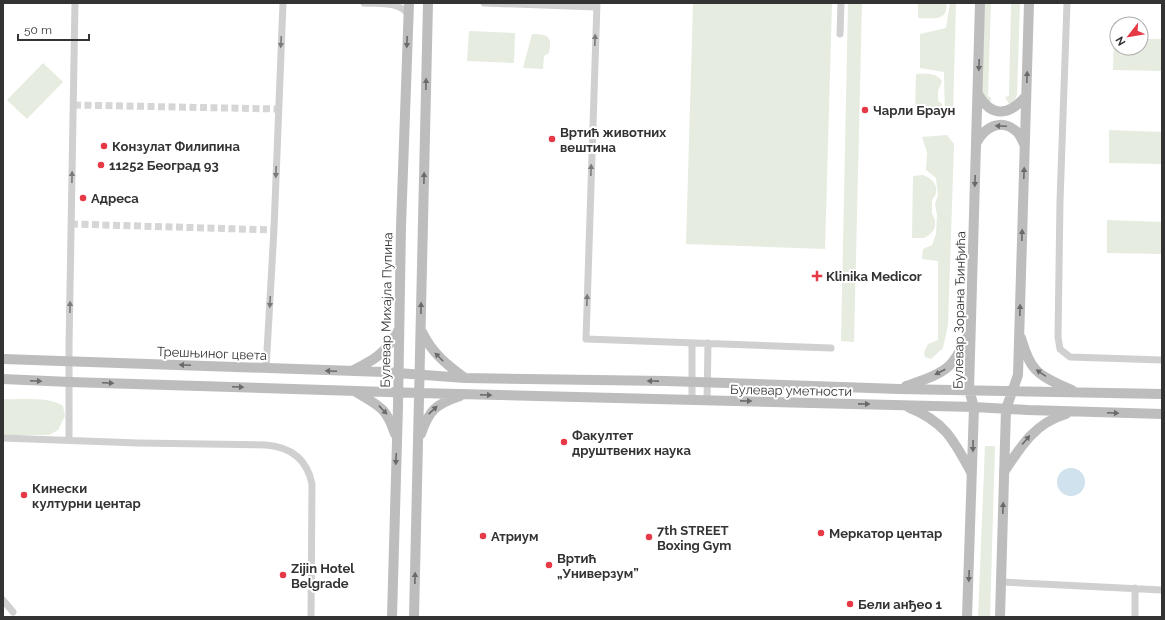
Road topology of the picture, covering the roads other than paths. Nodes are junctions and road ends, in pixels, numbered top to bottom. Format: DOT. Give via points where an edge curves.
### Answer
graph roads {
  1 [pos="75,3"];
  2 [pos="283,3"];
  3 [pos="364,3"];
  4 [pos="408,3"];
  5 [pos="428,3"];
  6 [pos="484,3"];
  7 [pos="841,3"];
  8 [pos="980,3"];
  9 [pos="1029,3"];
  10 [pos="1067,3"];
  11 [pos="395,4"];
  12 [pos="596,5"];
  13 [pos="408,14"];
  14 [pos="840,34"];
  15 [pos="978,94"];
  16 [pos="1026,96"];
  17 [pos="977,142"];
  18 [pos="1024,144"];
  19 [pos="1019,328"];
  20 [pos="420,329"];
  21 [pos="399,330"];
  22 [pos="970,330"];
  23 [pos="692,343"];
  24 [pos="708,343"];
  25 [pos="831,348"];
  26 [pos="3,359"];
  27 [pos="1162,360"];
  28 [pos="69,361"];
  29 [pos="266,368"];
  30 [pos="352,371"];
  31 [pos="398,373"];
  32 [pos="419,375"];
  33 [pos="465,378"];
  34 [pos="3,379"];
  35 [pos="70,382"];
  36 [pos="692,382"];
  37 [pos="707,382"];
  38 [pos="898,389"];
  39 [pos="969,390"];
  40 [pos="1012,390"];
  41 [pos="354,391"];
  42 [pos="398,392"];
  43 [pos="1075,392"];
  44 [pos="419,393"];
  45 [pos="465,394"];
  46 [pos="1162,394"];
  47 [pos="692,400"];
  48 [pos="706,401"];
  49 [pos="902,405"];
  50 [pos="974,407"];
  51 [pos="1006,409"];
  52 [pos="1074,411"];
  53 [pos="1162,414"];
  54 [pos="3,438"];
  55 [pos="69,440"];
  56 [pos="397,441"];
  57 [pos="418,442"];
  58 [pos="1004,472"];
  59 [pos="972,474"];
  60 [pos="1001,582"];
  61 [pos="1135,588"];
  62 [pos="1162,590"];
  63 [pos="3,600"];
  64 [pos="13,612"];
  65 [pos="311,617"];
  66 [pos="392,617"];
  67 [pos="414,617"];
  68 [pos="967,617"];
  69 [pos="1000,617"];
  70 [pos="1135,617"];
  28 -- 1 [label="street, one-way"];
  2 -- 29 [label="street, one-way"];
  3 -- 11 [label="street"];
  4 -- 13 [label="street, Булевар Михајла Пупина"];
  20 -- 5 [label="street, one-way"];
  6 -- 12 [label="street"];
  7 -- 14 [label="street"];
  8 -- 15 [label="street, Булевар Зорана Ђинђића, one-way"];
  16 -- 9 [label="street, one-way"];
  10 -- 27 [label="street" via="1060,200 1060,349 1070,357"];
  11 -- 13 [label="street"];
  23 -- 12 [label="street, one-way" via="586,339"];
  13 -- 21 [label="street, Булевар Михајла Пупина, one-way"];
  15 -- 16 [label="street" via="983,103 998,111 1007,111 1015,107"];
  15 -- 17 [label="street, Булевар Зорана Ђинђића"];
  16 -- 18 [label="street"];
  18 -- 17 [label="street, one-way" via="1015,130 1000,124 981,134"];
  17 -- 22 [label="street, Булевар Зорана Ђинђића, one-way"];
  19 -- 18 [label="street, one-way"];
  19 -- 40 [label="street" via="1018,375"];
  43 -- 19 [label="street, one-way" via="1035,369 1026,353"];
  20 -- 32 [label="street"];
  33 -- 20 [label="street, one-way" via="438,356"];
  21 -- 30 [label="street" via="383,352"];
  21 -- 31 [label="street, Булевар Михајла Пупина"];
  22 -- 38 [label="street, one-way" via="958,354 946,368"];
  22 -- 39 [label="street, Булевар Зорана Ђинђића"];
  23 -- 24 [label="street"];
  23 -- 36 [label="street"];
  24 -- 25 [label="street"];
  24 -- 37 [label="street"];
  26 -- 28 [label="street, Трешњиног цвета"];
  29 -- 28 [label="street, Трешњиног цвета, one-way"];
  28 -- 35 [label="street"];
  30 -- 29 [label="street, Трешњиног цвета, one-way"];
  30 -- 31 [label="street, Трешњиног цвета"];
  31 -- 32 [label="street, Трешњиног цвета"];
  31 -- 42 [label="street, Булевар Михајла Пупина"];
  32 -- 33 [label="street, Булевар уметности"];
  32 -- 44 [label="street"];
  36 -- 33 [label="street, Булевар уметности, one-way"];
  34 -- 35 [label="street, one-way"];
  35 -- 41 [label="street, one-way"];
  35 -- 55 [label="street"];
  36 -- 37 [label="street, Булевар уметности"];
  36 -- 47 [label="street"];
  37 -- 38 [label="street, Булевар уметности"];
  37 -- 48 [label="street"];
  38 -- 39 [label="street, Булевар уметности"];
  39 -- 40 [label="street, Булевар уметности"];
  39 -- 50 [label="street, Булевар Зорана Ђинђића"];
  40 -- 43 [label="street, Булевар уметности"];
  40 -- 51 [label="street"];
  41 -- 42 [label="street"];
  41 -- 56 [label="street, one-way" via="375,402 389,417"];
  42 -- 44 [label="street"];
  42 -- 56 [label="street, Булевар Михајла Пупина"];
  43 -- 46 [label="street, Булевар уметности"];
  44 -- 45 [label="street, Булевар уметности"];
  44 -- 57 [label="street"];
  45 -- 47 [label="street, Булевар уметности, one-way"];
  57 -- 45 [label="street, one-way" via="432,411 439,405"];
  47 -- 48 [label="street, Булевар уметности"];
  48 -- 49 [label="street, Булевар уметности, one-way"];
  49 -- 50 [label="street, Булевар уметности"];
  49 -- 59 [label="street" via="939,424 958,449"];
  50 -- 51 [label="street, Булевар уметности"];
  50 -- 59 [label="street, Булевар Зорана Ђинђића, one-way"];
  51 -- 52 [label="street, Булевар уметности"];
  51 -- 58 [label="street"];
  52 -- 53 [label="street, Булевар уметности, one-way"];
  58 -- 52 [label="street, one-way" via="1033,433 1054,418"];
  54 -- 55 [label="street"];
  55 -- 65 [label="street" via="266,445 280,446 297,456 304,464 312,484"];
  56 -- 66 [label="street, Булевар Михајла Пупина, one-way"];
  67 -- 57 [label="street, one-way"];
  60 -- 58 [label="street, one-way"];
  59 -- 68 [label="street, Булевар Зорана Ђинђића, one-way"];
  60 -- 61 [label="street"];
  60 -- 69 [label="street"];
  61 -- 62 [label="street"];
  61 -- 70 [label="street"];
  63 -- 64 [label="street"];
}
